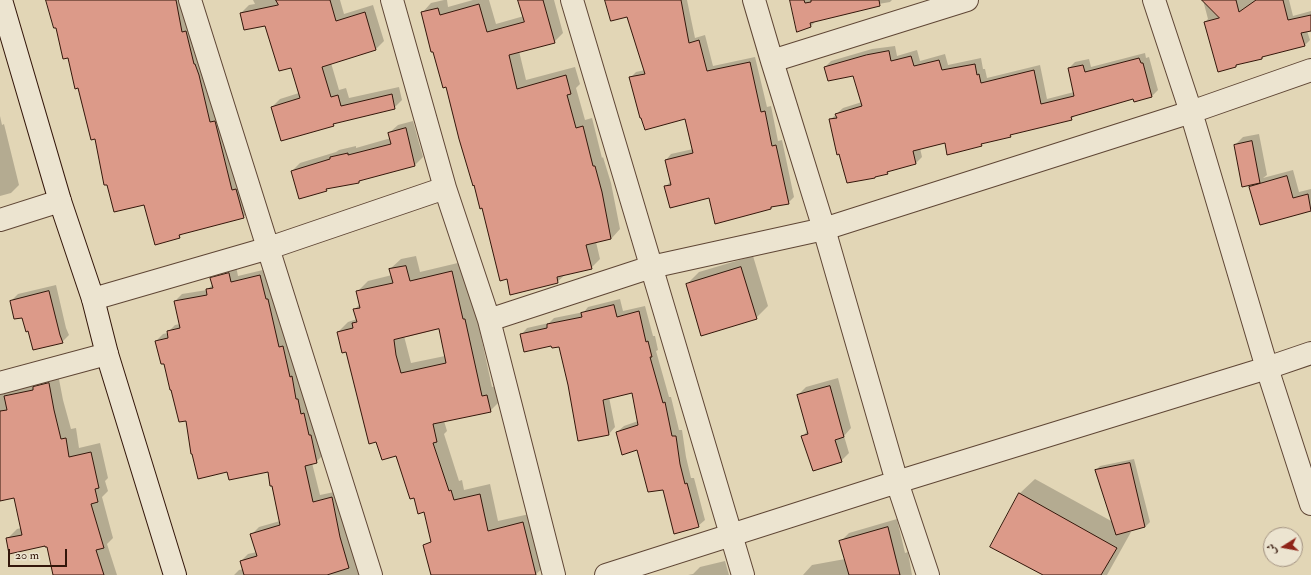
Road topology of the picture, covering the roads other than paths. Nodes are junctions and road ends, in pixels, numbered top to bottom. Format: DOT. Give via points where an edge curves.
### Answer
graph roads {
  1 [pos="1,0"];
  2 [pos="190,0"];
  3 [pos="392,0"];
  4 [pos="572,0"];
  5 [pos="754,0"];
  6 [pos="967,0"];
  7 [pos="1154,0"];
  8 [pos="772,61"];
  9 [pos="1311,70"];
  10 [pos="1191,112"];
  11 [pos="445,188"];
  12 [pos="60,201"];
  13 [pos="0,220"];
  14 [pos="824,229"];
  15 [pos="269,248"];
  16 [pos="652,267"];
  17 [pos="93,299"];
  18 [pos="489,320"];
  19 [pos="1311,353"];
  20 [pos="107,354"];
  21 [pos="1267,368"];
  22 [pos="0,383"];
  23 [pos="897,482"];
  24 [pos="1311,504"];
  25 [pos="731,535"];
  26 [pos="175,575"];
  27 [pos="371,575"];
  28 [pos="554,575"];
  29 [pos="606,575"];
  30 [pos="743,575"];
  31 [pos="928,575"];
  1 -- 12 [label="street"];
  2 -- 15 [label="street"];
  3 -- 11 [label="street"];
  4 -- 16 [label="street"];
  5 -- 8 [label="street"];
  6 -- 8 [label="street"];
  7 -- 10 [label="street"];
  8 -- 14 [label="street"];
  9 -- 10 [label="street"];
  10 -- 14 [label="street"];
  10 -- 21 [label="street"];
  11 -- 15 [label="street"];
  11 -- 18 [label="street"];
  12 -- 13 [label="street"];
  12 -- 17 [label="street"];
  14 -- 16 [label="street"];
  14 -- 23 [label="street"];
  15 -- 17 [label="street"];
  15 -- 27 [label="street"];
  16 -- 18 [label="street"];
  16 -- 25 [label="street"];
  17 -- 20 [label="street"];
  18 -- 28 [label="street"];
  19 -- 21 [label="street"];
  20 -- 22 [label="street"];
  20 -- 26 [label="street"];
  21 -- 23 [label="street"];
  21 -- 24 [label="street"];
  23 -- 25 [label="street"];
  23 -- 31 [label="street"];
  25 -- 29 [label="street"];
  25 -- 30 [label="street"];
}
